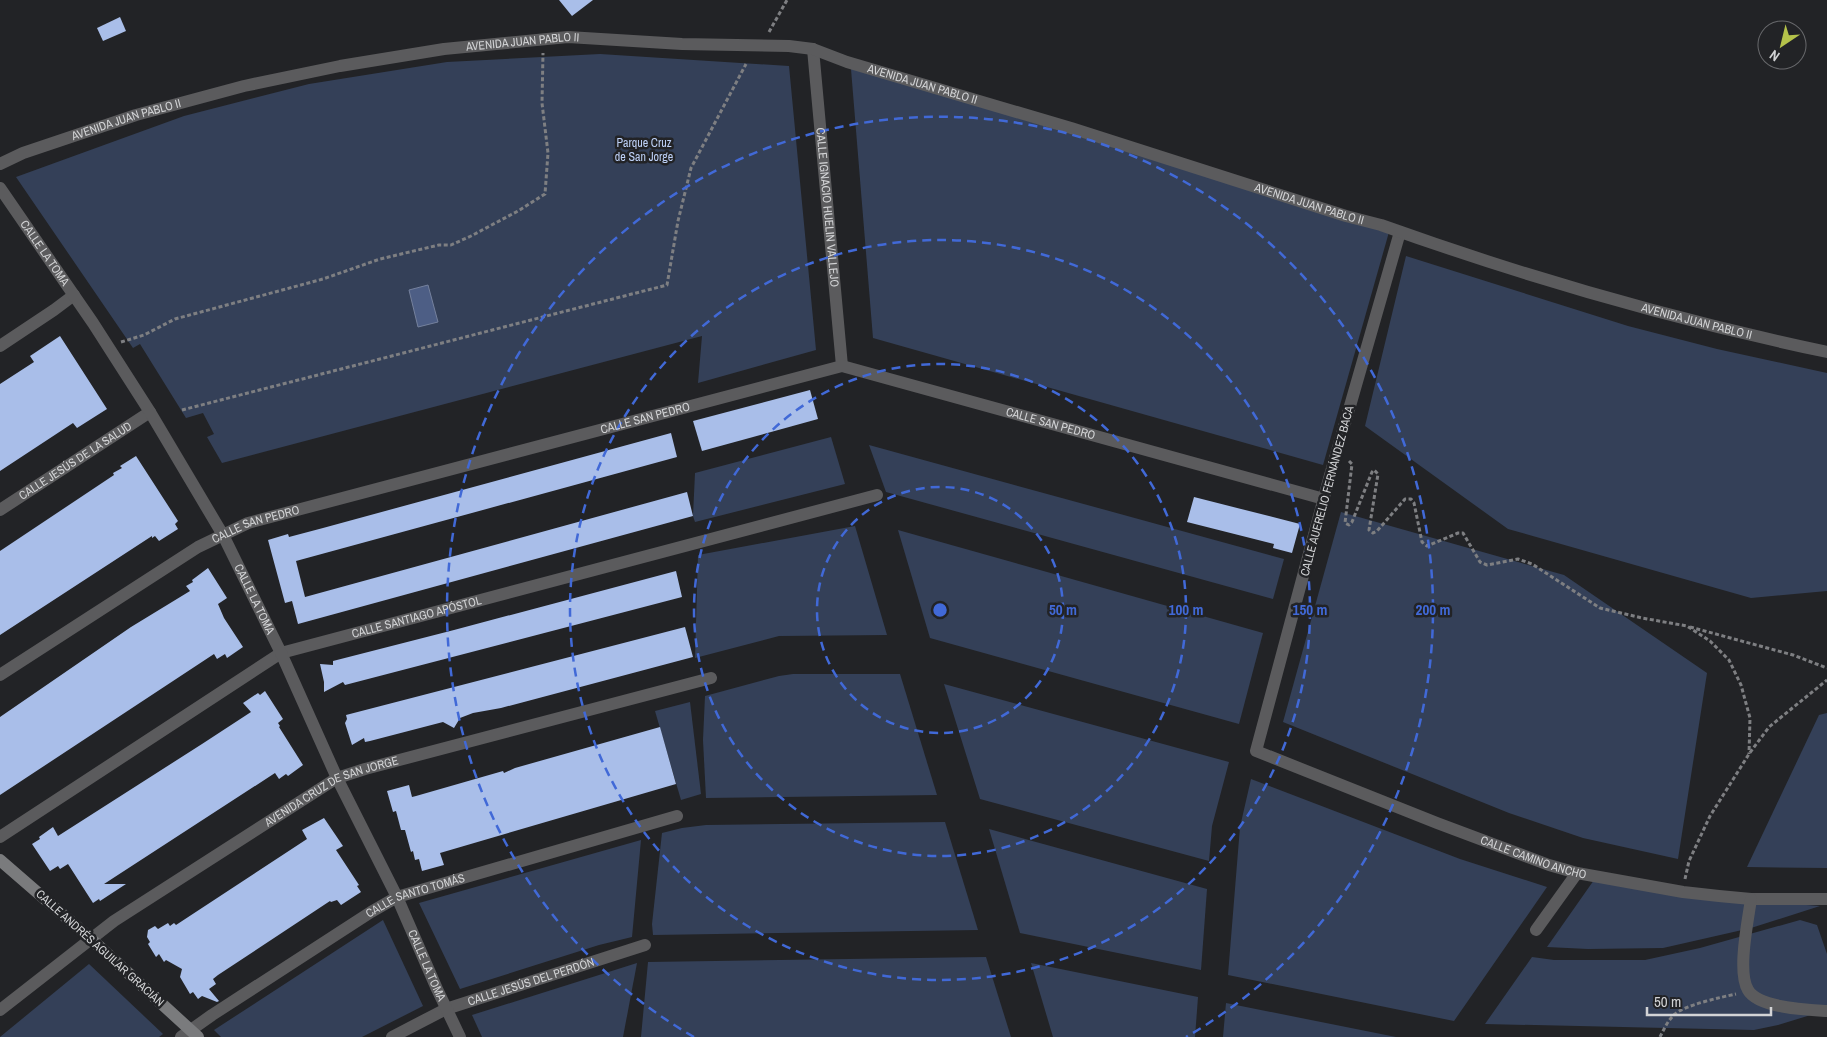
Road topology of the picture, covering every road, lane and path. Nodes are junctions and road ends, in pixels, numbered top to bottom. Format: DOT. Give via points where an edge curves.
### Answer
graph roads {
  1 [pos="787,0"];
  2 [pos="543,40"];
  3 [pos="762,45"];
  4 [pos="813,49"];
  5 [pos="746,64"];
  6 [pos="0,164"];
  7 [pos="0,188"];
  8 [pos="1400,232"];
  9 [pos="74,295"];
  10 [pos="0,346"];
  11 [pos="108,346"];
  12 [pos="1827,352"];
  13 [pos="842,366"];
  14 [pos="182,410"];
  15 [pos="150,412"];
  16 [pos="1336,458"];
  17 [pos="877,495"];
  18 [pos="1324,499"];
  19 [pos="0,510"];
  20 [pos="223,535"];
  21 [pos="1687,626"];
  22 [pos="281,653"];
  23 [pos="1827,668"];
  24 [pos="0,675"];
  25 [pos="711,678"];
  26 [pos="1827,680"];
  27 [pos="1256,751"];
  28 [pos="1750,754"];
  29 [pos="337,778"];
  30 [pos="677,816"];
  31 [pos="0,837"];
  32 [pos="0,860"];
  33 [pos="1577,873"];
  34 [pos="1683,892"];
  35 [pos="398,897"];
  36 [pos="1751,899"];
  37 [pos="1827,899"];
  38 [pos="1536,930"];
  39 [pos="91,939"];
  40 [pos="645,945"];
  41 [pos="1748,992"];
  42 [pos="446,1009"];
  43 [pos="0,1010"];
  44 [pos="1827,1011"];
  45 [pos="190,1034"];
  46 [pos="392,1037"];
  47 [pos="460,1037"];
  48 [pos="1660,1037"];
  1 -- 3 [label="path"];
  2 -- 3 [label="street, AVENIDA JUAN PABLO II" via="568,38"];
  2 -- 6 [label="street, AVENIDA JUAN PABLO II" via="444,48 244,86 136,115 23,153"];
  2 -- 11 [label="path" via="542,103 548,153 545,194 451,245 380,259 323,279 175,319 144,335"];
  3 -- 4 [label="street, AVENIDA JUAN PABLO II"];
  4 -- 8 [label="street, AVENIDA JUAN PABLO II"];
  4 -- 13 [label="street, CALLE IGNACIO HUELIN VALLEJO"];
  5 -- 14 [label="path" via="691,168 667,285"];
  7 -- 9 [label="street, CALLE LA TOMA"];
  8 -- 12 [label="street, AVENIDA JUAN PABLO II" via="1598,295"];
  8 -- 16 [label="street, CALLE AUERELIO FERNÁNDEZ BACA"];
  9 -- 10 [label="street"];
  9 -- 11 [label="street, CALLE LA TOMA"];
  11 -- 15 [label="street, CALLE LA TOMA"];
  13 -- 18 [label="street, CALLE SAN PEDRO"];
  13 -- 20 [label="street, CALLE SAN PEDRO" via="258,521"];
  15 -- 19 [label="street, CALLE JESÚS DE LA SALUD"];
  15 -- 20 [label="street, CALLE LA TOMA"];
  16 -- 18 [label="street, CALLE AUERELIO FERNÁNDEZ BACA"];
  16 -- 21 [label="path" via="1352,464 1345,523 1349,525 1374,470 1378,474 1369,530 1373,533 1405,499 1411,499 1422,542 1427,546 1458,532 1463,533 1480,562 1487,565 1518,559 1532,564 1600,608"];
  17 -- 22 [label="street, CALLE SANTIAGO APÓSTOL"];
  18 -- 27 [label="street, CALLE AUERELIO FERNÁNDEZ BACA"];
  20 -- 22 [label="street, CALLE LA TOMA"];
  20 -- 24 [label="street, CALLE SAN PEDRO" via="198,547"];
  21 -- 23 [label="path" via="1793,655"];
  21 -- 28 [label="path" via="1710,641 1729,660 1741,685 1750,718"];
  22 -- 29 [label="street, CALLE LA TOMA"];
  22 -- 31 [label="street, CALLE SANTIAGO APÓSTOL"];
  25 -- 29 [label="street, AVENIDA CRUZ DE SAN JORGE"];
  26 -- 28 [label="path" via="1769,727"];
  27 -- 33 [label="street, CALLE CAMINO ANCHO" via="1437,823"];
  28 -- 34 [label="path" via="1710,816 1689,860"];
  29 -- 35 [label="street, CALLE LA TOMA"];
  29 -- 39 [label="street, AVENIDA CRUZ DE SAN JORGE" via="122,915"];
  30 -- 35 [label="street, CALLE SANTO TOMÁS"];
  32 -- 39 [label="main road, CALLE ANDRÉS AGUILAR GRACIÁN"];
  33 -- 34 [label="street, CALLE CAMINO ANCHO"];
  33 -- 38 [label="street"];
  34 -- 36 [label="street, CALLE CAMINO ANCHO"];
  35 -- 42 [label="street, CALLE LA TOMA"];
  35 -- 45 [label="street, CALLE SANTO TOMÁS"];
  36 -- 37 [label="street, CALLE CAMINO ANCHO"];
  36 -- 41 [label="street" via="1743,979"];
  39 -- 43 [label="street, AVENIDA CRUZ DE SAN JORGE"];
  39 -- 45 [label="main road, CALLE ANDRÉS AGUILAR GRACIÁN"];
  40 -- 42 [label="street, CALLE JESÚS DEL PERDÓN"];
  41 -- 44 [label="street" via="1779,1006"];
  41 -- 48 [label="path" via="1719,997 1677,1012"];
  42 -- 46 [label="street, CALLE JESÚS DEL PERDÓN"];
  42 -- 47 [label="street, CALLE LA TOMA"];
}
